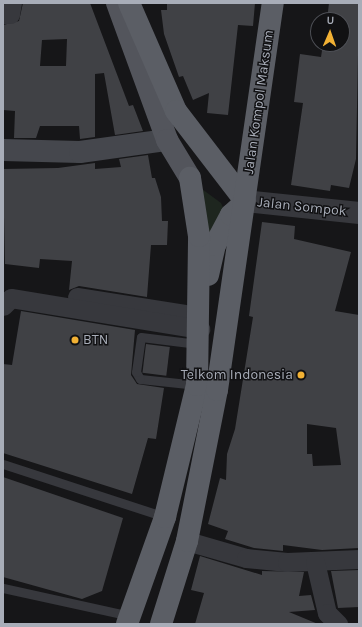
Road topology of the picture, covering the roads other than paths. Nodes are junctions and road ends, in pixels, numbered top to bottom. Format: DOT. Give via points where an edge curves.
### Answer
graph roads {
  1 [pos="12,3"];
  2 [pos="116,3"];
  3 [pos="129,3"];
  4 [pos="273,3"];
  5 [pos="3,14"];
  6 [pos="167,140"];
  7 [pos="3,150"];
  8 [pos="251,152"];
  9 [pos="212,158"];
  10 [pos="190,178"];
  11 [pos="245,201"];
  12 [pos="359,213"];
  13 [pos="3,286"];
  14 [pos="201,291"];
  15 [pos="3,306"];
  16 [pos="200,330"];
  17 [pos="207,387"];
  18 [pos="3,464"];
  19 [pos="165,517"];
  20 [pos="187,541"];
  21 [pos="359,559"];
  22 [pos="314,562"];
  23 [pos="3,588"];
  24 [pos="129,620"];
  25 [pos="161,624"];
  26 [pos="338,624"];
  1 -- 5 [label="street" via="10,14"];
  2 -- 6 [label="main road"];
  3 -- 9 [label="highway" via="176,111"];
  4 -- 8 [label="highway, Jalan Kompol Maksum"];
  6 -- 7 [label="main road" via="95,151"];
  6 -- 10 [label="main road"];
  8 -- 9 [label="highway" via="236,166"];
  8 -- 11 [label="highway, Jalan Kompol Maksum"];
  9 -- 11 [label="highway"];
  10 -- 14 [label="highway" via="200,236"];
  11 -- 12 [label="street, Jalan Sompok"];
  11 -- 14 [label="highway" via="231,215 215,245 208,277"];
  11 -- 17 [label="highway, Jalan Kompol Maksum"];
  13 -- 16 [label="street"];
  14 -- 16 [label="highway"];
  15 -- 16 [label="street" via="11,298"];
  16 -- 17 [label="highway"];
  16 -- 17 [label="lane" via="140,339 138,378"];
  17 -- 19 [label="highway"];
  17 -- 20 [label="highway"];
  18 -- 19 [label="lane"];
  19 -- 24 [label="highway"];
  20 -- 22 [label="street" via="246,558"];
  20 -- 25 [label="highway"];
  21 -- 22 [label="street"];
  22 -- 26 [label="street" via="327,612"];
  23 -- 24 [label="lane"];
}
